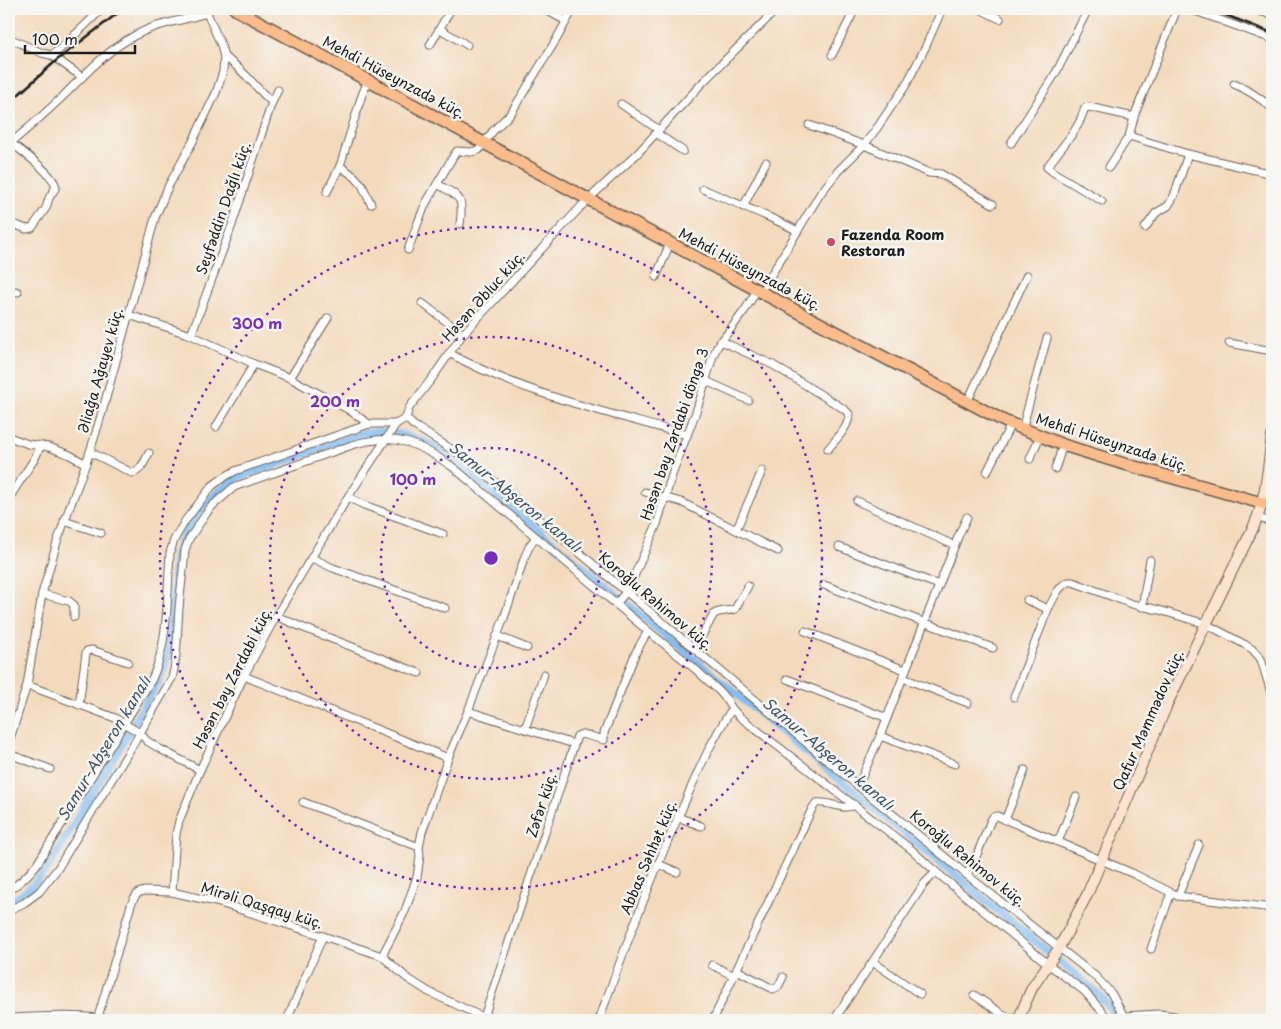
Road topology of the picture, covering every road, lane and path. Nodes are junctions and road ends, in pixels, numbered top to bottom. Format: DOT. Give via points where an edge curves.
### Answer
graph roads {
  1 [pos="102,9"];
  2 [pos="235,9"];
  3 [pos="251,9"];
  4 [pos="451,9"];
  5 [pos="544,9"];
  6 [pos="572,9"];
  7 [pos="760,9"];
  8 [pos="776,9"];
  9 [pos="855,9"];
  10 [pos="942,9"];
  11 [pos="980,9"];
  12 [pos="1088,9"];
  13 [pos="1177,9"];
  14 [pos="1190,9"];
  15 [pos="1252,9"];
  16 [pos="208,11"];
  17 [pos="1272,15"];
  18 [pos="770,16"];
  19 [pos="1000,19"];
  20 [pos="566,21"];
  21 [pos="440,29"];
  22 [pos="9,38"];
  23 [pos="1272,40"];
  24 [pos="430,45"];
  25 [pos="467,45"];
  26 [pos="832,55"];
  27 [pos="51,56"];
  28 [pos="224,57"];
  29 [pos="82,77"];
  30 [pos="368,80"];
  31 [pos="1234,84"];
  32 [pos="278,90"];
  33 [pos="272,102"];
  34 [pos="621,104"];
  35 [pos="1272,108"];
  36 [pos="1134,117"];
  37 [pos="810,124"];
  38 [pos="657,132"];
  39 [pos="1129,136"];
  40 [pos="487,139"];
  41 [pos="1011,143"];
  42 [pos="10,144"];
  43 [pos="864,145"];
  44 [pos="683,150"];
  45 [pos="1188,154"];
  46 [pos="766,162"];
  47 [pos="340,166"];
  48 [pos="1109,167"];
  49 [pos="1272,174"];
  50 [pos="437,184"];
  51 [pos="703,189"];
  52 [pos="326,192"];
  53 [pos="591,196"];
  54 [pos="1102,201"];
  55 [pos="371,204"];
  56 [pos="993,204"];
  57 [pos="743,207"];
  58 [pos="460,224"];
  59 [pos="9,228"];
  60 [pos="1145,228"];
  61 [pos="798,231"];
  62 [pos="670,243"];
  63 [pos="408,250"];
  64 [pos="1027,275"];
  65 [pos="656,277"];
  66 [pos="9,288"];
  67 [pos="761,288"];
  68 [pos="18,292"];
  69 [pos="422,303"];
  70 [pos="129,315"];
  71 [pos="328,318"];
  72 [pos="463,334"];
  73 [pos="191,335"];
  74 [pos="1047,338"];
  75 [pos="721,341"];
  76 [pos="1229,343"];
  77 [pos="1272,351"];
  78 [pos="449,353"];
  79 [pos="254,364"];
  80 [pos="290,378"];
  81 [pos="706,381"];
  82 [pos="970,396"];
  83 [pos="748,400"];
  84 [pos="406,418"];
  85 [pos="1024,422"];
  86 [pos="369,424"];
  87 [pos="396,424"];
  88 [pos="1010,424"];
  89 [pos="216,427"];
  90 [pos="687,435"];
  91 [pos="1040,436"];
  92 [pos="1272,436"];
  93 [pos="9,437"];
  94 [pos="386,440"];
  95 [pos="41,445"];
  96 [pos="1063,445"];
  97 [pos="828,449"];
  98 [pos="90,452"];
  99 [pos="149,453"];
  100 [pos="1030,459"];
  101 [pos="86,464"];
  102 [pos="1055,469"];
  103 [pos="762,471"];
  104 [pos="987,472"];
  105 [pos="645,492"];
  106 [pos="348,497"];
  107 [pos="666,497"];
  108 [pos="9,498"];
  109 [pos="857,501"];
  110 [pos="1267,502"];
  111 [pos="967,517"];
  112 [pos="1258,518"];
  113 [pos="64,521"];
  114 [pos="1272,522"];
  115 [pos="736,530"];
  116 [pos="101,533"];
  117 [pos="443,534"];
  118 [pos="536,537"];
  119 [pos="950,543"];
  120 [pos="839,547"];
  121 [pos="778,550"];
  122 [pos="312,558"];
  123 [pos="1150,560"];
  124 [pos="824,585"];
  125 [pos="939,585"];
  126 [pos="748,586"];
  127 [pos="626,592"];
  128 [pos="42,594"];
  129 [pos="1028,600"];
  130 [pos="616,604"];
  131 [pos="1142,607"];
  132 [pos="445,608"];
  133 [pos="1048,609"];
  134 [pos="276,616"];
  135 [pos="74,617"];
  136 [pos="925,622"];
  137 [pos="1206,624"];
  138 [pos="648,631"];
  139 [pos="805,631"];
  140 [pos="497,636"];
  141 [pos="527,648"];
  142 [pos="693,648"];
  143 [pos="993,648"];
  144 [pos="128,662"];
  145 [pos="419,673"];
  146 [pos="544,674"];
  147 [pos="904,674"];
  148 [pos="244,676"];
  149 [pos="787,680"];
  150 [pos="27,685"];
  151 [pos="1272,696"];
  152 [pos="1014,697"];
  153 [pos="968,702"];
  154 [pos="79,704"];
  155 [pos="732,709"];
  156 [pos="468,710"];
  157 [pos="887,718"];
  158 [pos="126,724"];
  159 [pos="525,729"];
  160 [pos="140,733"];
  161 [pos="880,736"];
  162 [pos="9,742"];
  163 [pos="574,744"];
  164 [pos="9,754"];
  165 [pos="448,758"];
  166 [pos="955,764"];
  167 [pos="50,769"];
  168 [pos="200,770"];
  169 [pos="1025,770"];
  170 [pos="858,786"];
  171 [pos="1076,797"];
  172 [pos="303,802"];
  173 [pos="855,805"];
  174 [pos="678,817"];
  175 [pos="1005,820"];
  176 [pos="702,826"];
  177 [pos="1058,842"];
  178 [pos="1199,845"];
  179 [pos="418,847"];
  180 [pos="1102,861"];
  181 [pos="658,864"];
  182 [pos="677,872"];
  183 [pos="936,872"];
  184 [pos="967,875"];
  185 [pos="9,890"];
  186 [pos="172,892"];
  187 [pos="1171,893"];
  188 [pos="1178,896"];
  189 [pos="1272,908"];
  190 [pos="9,910"];
  191 [pos="323,936"];
  192 [pos="1059,948"];
  193 [pos="1151,949"];
  194 [pos="382,956"];
  195 [pos="873,962"];
  196 [pos="1048,964"];
  197 [pos="712,965"];
  198 [pos="736,973"];
  199 [pos="783,977"];
  200 [pos="920,994"];
  201 [pos="974,994"];
  202 [pos="1175,1016"];
  203 [pos="98,1017"];
  204 [pos="9,1018"];
  205 [pos="1125,1018"];
  206 [pos="114,1020"];
  207 [pos="287,1020"];
  208 [pos="485,1020"];
  209 [pos="599,1020"];
  210 [pos="713,1020"];
  211 [pos="834,1020"];
  212 [pos="1017,1020"];
  213 [pos="1109,1020"];
  1 -- 27 [label="street"];
  2 -- 30 [label="main road, Mehdi Hüseynzadə küç."];
  3 -- 40 [label="main road, Mehdi Hüseynzadə küç."];
  4 -- 21 [label="street"];
  5 -- 20 [label="street"];
  6 -- 20 [label="street"];
  7 -- 18 [label="street"];
  8 -- 18 [label="street, Həsən Əbluc küç."];
  9 -- 26 [label="street"];
  10 -- 43 [label="street, Həsən bəy Zərdabi döngə 3" via="906,85"];
  11 -- 19 [label="street"];
  12 -- 41 [label="street" via="1057,71"];
  13 -- 36 [label="street"];
  14 -- 23 [label="street"];
  15 -- 17 [label="street"];
  16 -- 28 [label="street, Əliağa Ağayev küç."];
  16 -- 29 [label="street" via="134,36 107,54"];
  18 -- 38 [label="street, Həsən Əbluc küç."];
  20 -- 40 [label="street" via="512,113"];
  21 -- 24 [label="street"];
  21 -- 25 [label="street"];
  22 -- 27 [label="street"];
  27 -- 29 [label="street"];
  28 -- 33 [label="street"];
  28 -- 70 [label="street, Əliağa Ağayev küç." via="216,93 155,218"];
  29 -- 42 [label="street"];
  30 -- 40 [label="main road, Mehdi Hüseynzadə küç."];
  30 -- 47 [label="street"];
  31 -- 35 [label="street" via="1249,90"];
  32 -- 33 [label="street, Seyfəddin Dağlı küç."];
  33 -- 73 [label="street, Seyfəddin Dağlı küç." via="231,228"];
  34 -- 38 [label="street"];
  36 -- 39 [label="street"];
  36 -- 54 [label="street" via="1085,108 1079,123 1047,167"];
  37 -- 43 [label="street"];
  38 -- 44 [label="street"];
  38 -- 53 [label="street, Həsən Əbluc küç."];
  39 -- 45 [label="street"];
  39 -- 48 [label="street"];
  40 -- 50 [label="street" via="480,150 457,151"];
  40 -- 53 [label="main road, Mehdi Hüseynzadə küç."];
  42 -- 59 [label="street" via="34,161 56,187 32,228 16,225"];
  43 -- 56 [label="street" via="929,174 941,174"];
  43 -- 61 [label="street, Həsən bəy Zərdabi döngə 3" via="820,194"];
  45 -- 49 [label="street"];
  45 -- 60 [label="street" via="1174,196"];
  46 -- 57 [label="street"];
  47 -- 52 [label="street"];
  47 -- 55 [label="street" via="362,185"];
  50 -- 58 [label="street" via="460,199"];
  50 -- 63 [label="street"];
  51 -- 57 [label="street"];
  53 -- 62 [label="main road, Mehdi Hüseynzadə küç."];
  53 -- 67 [label="main road, Mehdi Hüseynzadə küç."];
  53 -- 72 [label="street, Həsən Əbluc küç."];
  57 -- 61 [label="street"];
  61 -- 67 [label="street, Həsən bəy Zərdabi döngə 3"];
  62 -- 65 [label="street"];
  62 -- 67 [label="main road, Mehdi Hüseynzadə küç."];
  64 -- 82 [label="street"];
  66 -- 68 [label="street"];
  67 -- 75 [label="street, Həsən bəy Zərdabi döngə 3"];
  67 -- 82 [label="main road, Mehdi Hüseynzadə küç."];
  67 -- 88 [label="main road, Mehdi Hüseynzadə küç."];
  69 -- 72 [label="street"];
  70 -- 73 [label="street"];
  70 -- 98 [label="street, Əliağa Ağayev küç."];
  71 -- 80 [label="street"];
  72 -- 78 [label="street, Həsən Əbluc küç."];
  73 -- 79 [label="street"];
  74 -- 85 [label="street"];
  75 -- 81 [label="street, Həsən bəy Zərdabi döngə 3"];
  75 -- 97 [label="street" via="773,365 844,408 849,420"];
  76 -- 77 [label="street"];
  78 -- 84 [label="street, Həsən Əbluc küç." via="409,408"];
  78 -- 90 [label="street" via="532,390"];
  79 -- 80 [label="street"];
  79 -- 89 [label="street"];
  80 -- 86 [label="street"];
  81 -- 83 [label="street"];
  81 -- 90 [label="street, Həsən bəy Zərdabi döngə 3"];
  82 -- 85 [label="main road, Mehdi Hüseynzadə küç."];
  84 -- 87 [label="street"];
  84 -- 127 [label="street, Koroğlu Rəhimov küç." via="470,461"];
  85 -- 110 [label="main road, Mehdi Hüseynzadə küç."];
  86 -- 87 [label="street"];
  86 -- 158 [label="street" via="235,471 202,497 174,540 160,656 152,679"];
  87 -- 94 [label="street, Həsən bəy Zərdabi küç."];
  88 -- 91 [label="main road, Mehdi Hüseynzadə küç."];
  88 -- 104 [label="street"];
  90 -- 107 [label="street, Həsən bəy Zərdabi döngə 3"];
  91 -- 96 [label="main road, Mehdi Hüseynzadə küç."];
  91 -- 100 [label="street"];
  92 -- 110 [label="street, Qafur Məmmədov küç."];
  93 -- 95 [label="street"];
  94 -- 106 [label="street, Həsən bəy Zərdabi küç."];
  94 -- 118 [label="street, Koroğlu Rəhimov küç." via="415,444 444,460"];
  94 -- 160 [label="street, Koroğlu Rəhimov küç." via="352,445 234,487 210,508 185,550 178,649 173,673"];
  95 -- 101 [label="street" via="60,450"];
  95 -- 108 [label="street"];
  96 -- 102 [label="street"];
  96 -- 110 [label="main road, Mehdi Hüseynzadə küç."];
  98 -- 99 [label="street" via="132,472 138,470"];
  98 -- 101 [label="street, Əliağa Ağayev küç."];
  101 -- 113 [label="street, Əliağa Ağayev küç."];
  103 -- 115 [label="street"];
  105 -- 107 [label="street"];
  106 -- 117 [label="street"];
  106 -- 122 [label="street, Həsən bəy Zərdabi küç."];
  107 -- 115 [label="street"];
  107 -- 127 [label="street, Həsən bəy Zərdabi döngə 3"];
  109 -- 119 [label="street"];
  110 -- 112 [label="street, Qafur Məmmədov küç."];
  111 -- 125 [label="street"];
  112 -- 114 [label="street"];
  112 -- 137 [label="street, Qafur Məmmədov küç."];
  113 -- 116 [label="street"];
  113 -- 128 [label="street, Əliağa Ağayev küç."];
  115 -- 121 [label="street"];
  118 -- 130 [label="street, Koroğlu Rəhimov küç."];
  118 -- 140 [label="street" via="530,545"];
  120 -- 125 [label="street"];
  122 -- 132 [label="street"];
  122 -- 134 [label="street, Həsən bəy Zərdabi küç."];
  123 -- 131 [label="street"];
  124 -- 136 [label="street"];
  125 -- 136 [label="street"];
  126 -- 142 [label="street" via="735,609 714,614"];
  127 -- 130 [label="street, Həsən bəy Zərdabi döngə 3"];
  127 -- 142 [label="street, Koroğlu Rəhimov küç."];
  128 -- 135 [label="street" via="69,600 74,605"];
  128 -- 150 [label="street, Əliağa Ağayev küç."];
  129 -- 133 [label="street"];
  130 -- 138 [label="street, Koroğlu Rəhimov küç."];
  131 -- 133 [label="street" via="1068,582 1057,592"];
  131 -- 137 [label="street"];
  133 -- 152 [label="street"];
  134 -- 145 [label="street"];
  134 -- 148 [label="street, Həsən bəy Zərdabi küç."];
  136 -- 143 [label="street"];
  136 -- 147 [label="street"];
  137 -- 151 [label="street" via="1257,654"];
  137 -- 180 [label="street, Qafur Məmmədov küç." via="1169,700"];
  138 -- 155 [label="street, Koroğlu Rəhimov küç." via="719,690"];
  138 -- 163 [label="street" via="636,652 604,740 582,734 576,736"];
  139 -- 147 [label="street"];
  140 -- 141 [label="street"];
  140 -- 156 [label="street"];
  142 -- 170 [label="street, Koroğlu Rəhimov küç."];
  144 -- 154 [label="street" via="88,651"];
  146 -- 159 [label="street"];
  147 -- 153 [label="street"];
  147 -- 157 [label="street"];
  148 -- 165 [label="street"];
  148 -- 168 [label="street, Həsən bəy Zərdabi küç."];
  149 -- 157 [label="street"];
  150 -- 154 [label="street"];
  150 -- 162 [label="street, Əliağa Ağayev küç."];
  154 -- 158 [label="street"];
  155 -- 173 [label="street, Koroğlu Rəhimov küç."];
  155 -- 174 [label="street, Abbas Səhhət küç." via="710,747"];
  156 -- 159 [label="street"];
  156 -- 165 [label="street"];
  157 -- 161 [label="street"];
  158 -- 160 [label="street"];
  158 -- 185 [label="street" via="30,874"];
  159 -- 163 [label="street"];
  160 -- 168 [label="street" via="160,749"];
  160 -- 190 [label="street, Koroğlu Rəhimov küç." via="47,883 32,898"];
  161 -- 166 [label="street"];
  161 -- 170 [label="street"];
  163 -- 208 [label="street, Zəfər küç."];
  164 -- 167 [label="street"];
  165 -- 179 [label="street"];
  168 -- 186 [label="street, Həsən bəy Zərdabi küç." via="176,834"];
  169 -- 175 [label="street"];
  170 -- 184 [label="street, Koroğlu Rəhimov küç."];
  171 -- 177 [label="street"];
  172 -- 179 [label="street"];
  173 -- 183 [label="street, Koroğlu Rəhimov küç."];
  173 -- 198 [label="street" via="842,807 816,803"];
  174 -- 176 [label="street"];
  174 -- 181 [label="street, Abbas Səhhət küç."];
  175 -- 177 [label="street"];
  175 -- 184 [label="street" via="993,817"];
  177 -- 180 [label="street"];
  178 -- 188 [label="street"];
  179 -- 194 [label="street" via="417,877 405,911"];
  180 -- 187 [label="street"];
  180 -- 192 [label="street, Qafur Məmmədov küç."];
  181 -- 182 [label="street"];
  181 -- 209 [label="street, Abbas Səhhət küç."];
  183 -- 195 [label="street" via="924,884"];
  183 -- 196 [label="street, Koroğlu Rəhimov küç."];
  184 -- 192 [label="street, Koroğlu Rəhimov küç."];
  186 -- 191 [label="street, Mirəli Qaşqay küç." via="220,903"];
  186 -- 203 [label="street, Mirəli Qaşqay küç." via="144,891 134,898"];
  187 -- 188 [label="street"];
  187 -- 193 [label="street"];
  188 -- 189 [label="street"];
  191 -- 194 [label="street, Mirəli Qaşqay küç."];
  191 -- 207 [label="street"];
  192 -- 196 [label="street, Qafur Məmmədov küç."];
  192 -- 205 [label="street, Koroğlu Rəhimov küç." via="1103,984"];
  194 -- 208 [label="street, Mirəli Qaşqay küç." via="429,992"];
  195 -- 200 [label="street"];
  195 -- 211 [label="street"];
  196 -- 212 [label="street"];
  196 -- 213 [label="street, Koroğlu Rəhimov küç." via="1084,991"];
  197 -- 198 [label="street"];
  198 -- 199 [label="street" via="773,989 778,987"];
  198 -- 210 [label="street"];
  201 -- 212 [label="street" via="1002,1014"];
  202 -- 205 [label="street" via="1160,1014"];
  203 -- 204 [label="street"];
  203 -- 206 [label="street"];
}
